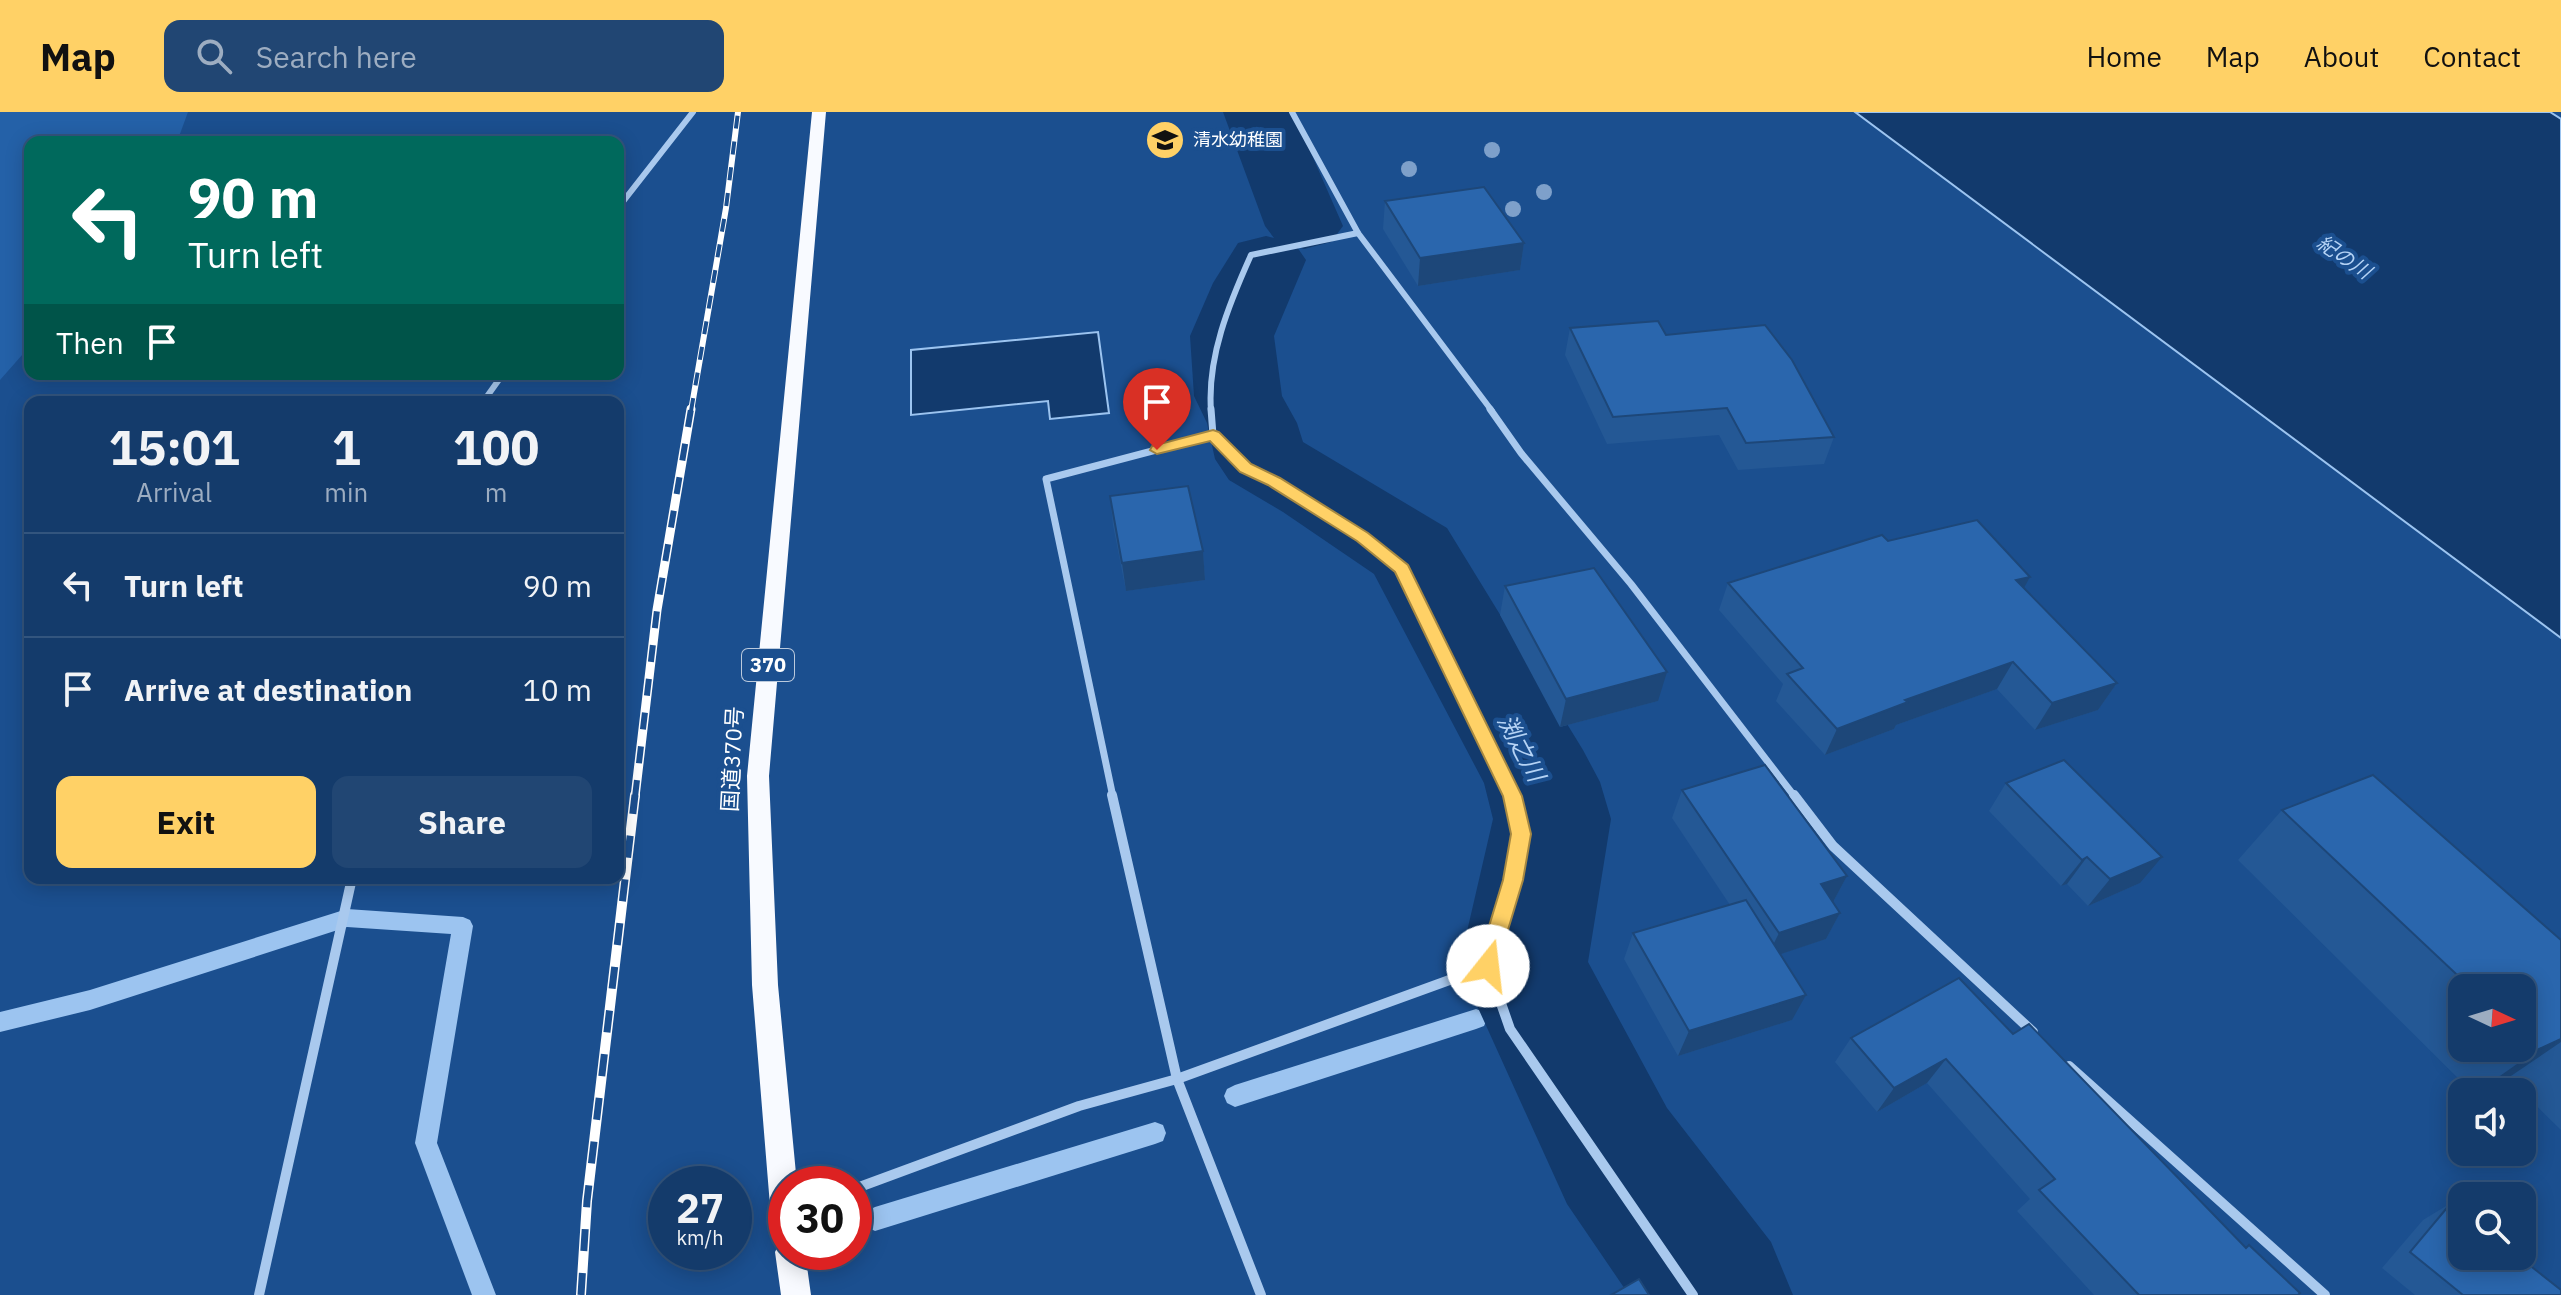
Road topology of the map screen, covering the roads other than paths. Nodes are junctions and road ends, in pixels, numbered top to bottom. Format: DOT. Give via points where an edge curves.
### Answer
graph roads {
  1 [pos="693,112"];
  2 [pos="819,112"];
  3 [pos="1292,112"];
  4 [pos="624,200"];
  5 [pos="1358,233"];
  6 [pos="1213,435"];
  7 [pos="351,884"];
  8 [pos="1488,966"];
  9 [pos="2042,1041"];
  10 [pos="2061,1059"];
  11 [pos="1177,1079"];
  12 [pos="782,1166"];
  13 [pos="872,1182"];
  14 [pos="793,1270"];
  15 [pos="259,1295"];
  16 [pos="796,1295"];
  17 [pos="1261,1295"];
  18 [pos="1693,1295"];
  19 [pos="2325,1295"];
  1 -- 4 [label="street"];
  2 -- 12 [label="highway, 国道370号 / 370" via="758,776 765,985"];
  3 -- 5 [label="street"];
  5 -- 6 [label="street" via="1251,255 1232,297 1209,381"];
  5 -- 9 [label="street" via="1521,453 1631,584 1833,846"];
  6 -- 8 [label="street" via="1245,468 1362,537 1402,569 1431,623 1513,796 1521,834"];
  6 -- 11 [label="street" via="1046,479"];
  7 -- 15 [label="street"];
  8 -- 11 [label="street"];
  8 -- 18 [label="street" via="1510,1029"];
  10 -- 19 [label="street"];
  11 -- 13 [label="street" via="1079,1106"];
  11 -- 17 [label="street"];
  14 -- 16 [label="highway"];
}
